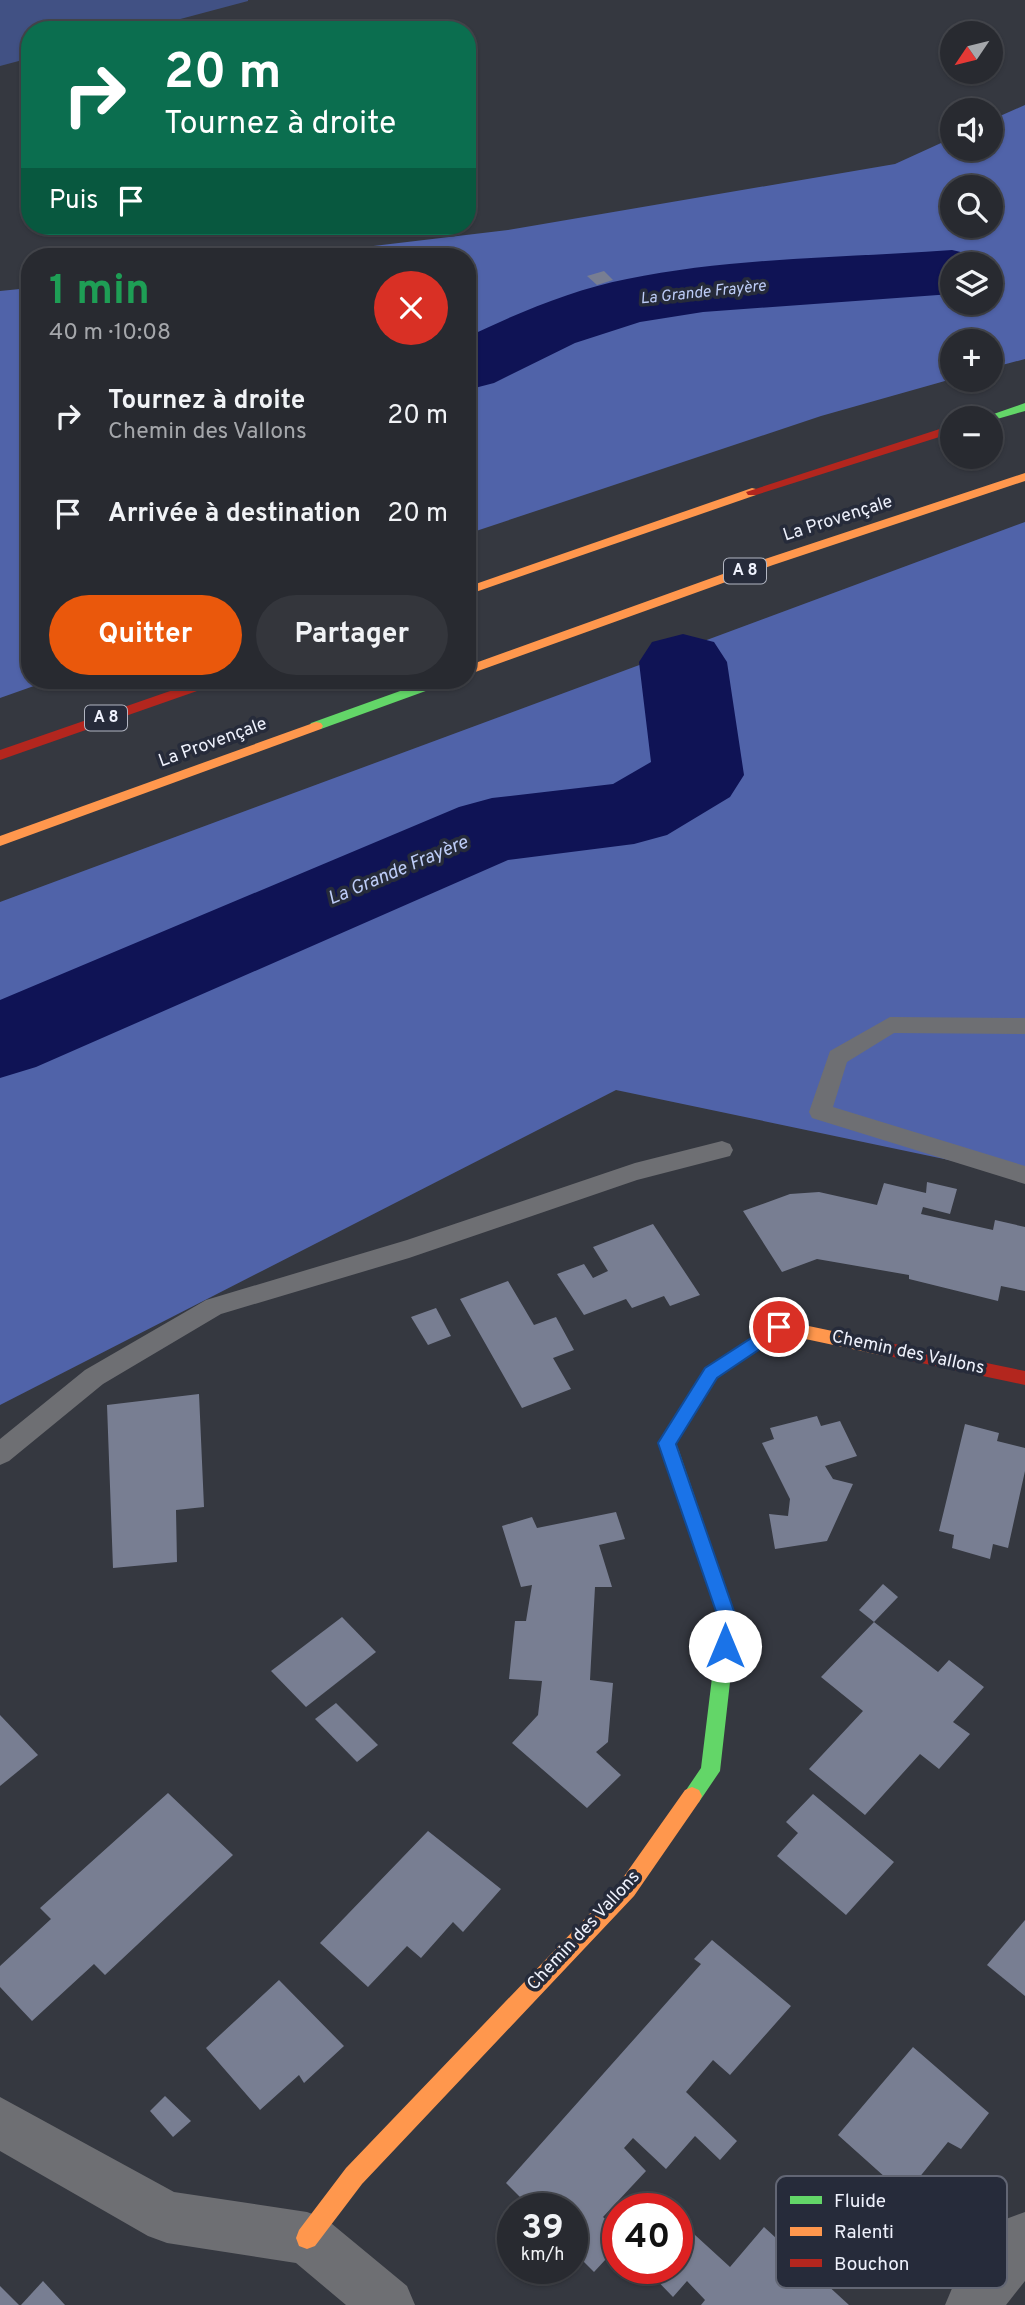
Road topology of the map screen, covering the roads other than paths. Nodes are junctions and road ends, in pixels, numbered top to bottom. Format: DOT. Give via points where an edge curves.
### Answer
graph roads {
  1 [pos="1025,407"];
  2 [pos="1003,414"];
  3 [pos="940,433"];
  4 [pos="1025,477"];
  5 [pos="476,588"];
  6 [pos="476,668"];
  7 [pos="189,689"];
  8 [pos="418,689"];
  9 [pos="0,755"];
  10 [pos="0,841"];
  11 [pos="1025,1026"];
  12 [pos="722,1150"];
  13 [pos="1025,1175"];
  14 [pos="1025,1378"];
  15 [pos="0,1454"];
  16 [pos="0,2123"];
  17 [pos="307,2238"];
  18 [pos="1025,2238"];
  19 [pos="1007,2261"];
  20 [pos="985,2288"];
  21 [pos="388,2305"];
  22 [pos="972,2305"];
  1 -- 2 [label="main road"];
  3 -- 5 [label="main road" via="706,507"];
  4 -- 6 [label="main road, La Provençale / A 8" via="769,562"];
  7 -- 9 [label="main road, A 8"];
  8 -- 10 [label="main road, La Provençale"];
  11 -- 13 [label="lane" via="891,1025 838,1057 820,1112"];
  12 -- 15 [label="lane" via="635,1172 409,1249 214,1307 94,1377"];
  14 -- 17 [label="main road, Chemin des Vallons" via="779,1327 711,1373 667,1443 728,1620 710,1772 627,1889 354,2176"];
  16 -- 17 [label="street" via="167,2217"];
  17 -- 21 [label="street"];
  18 -- 19 [label="street"];
  20 -- 22 [label="street"];
}
